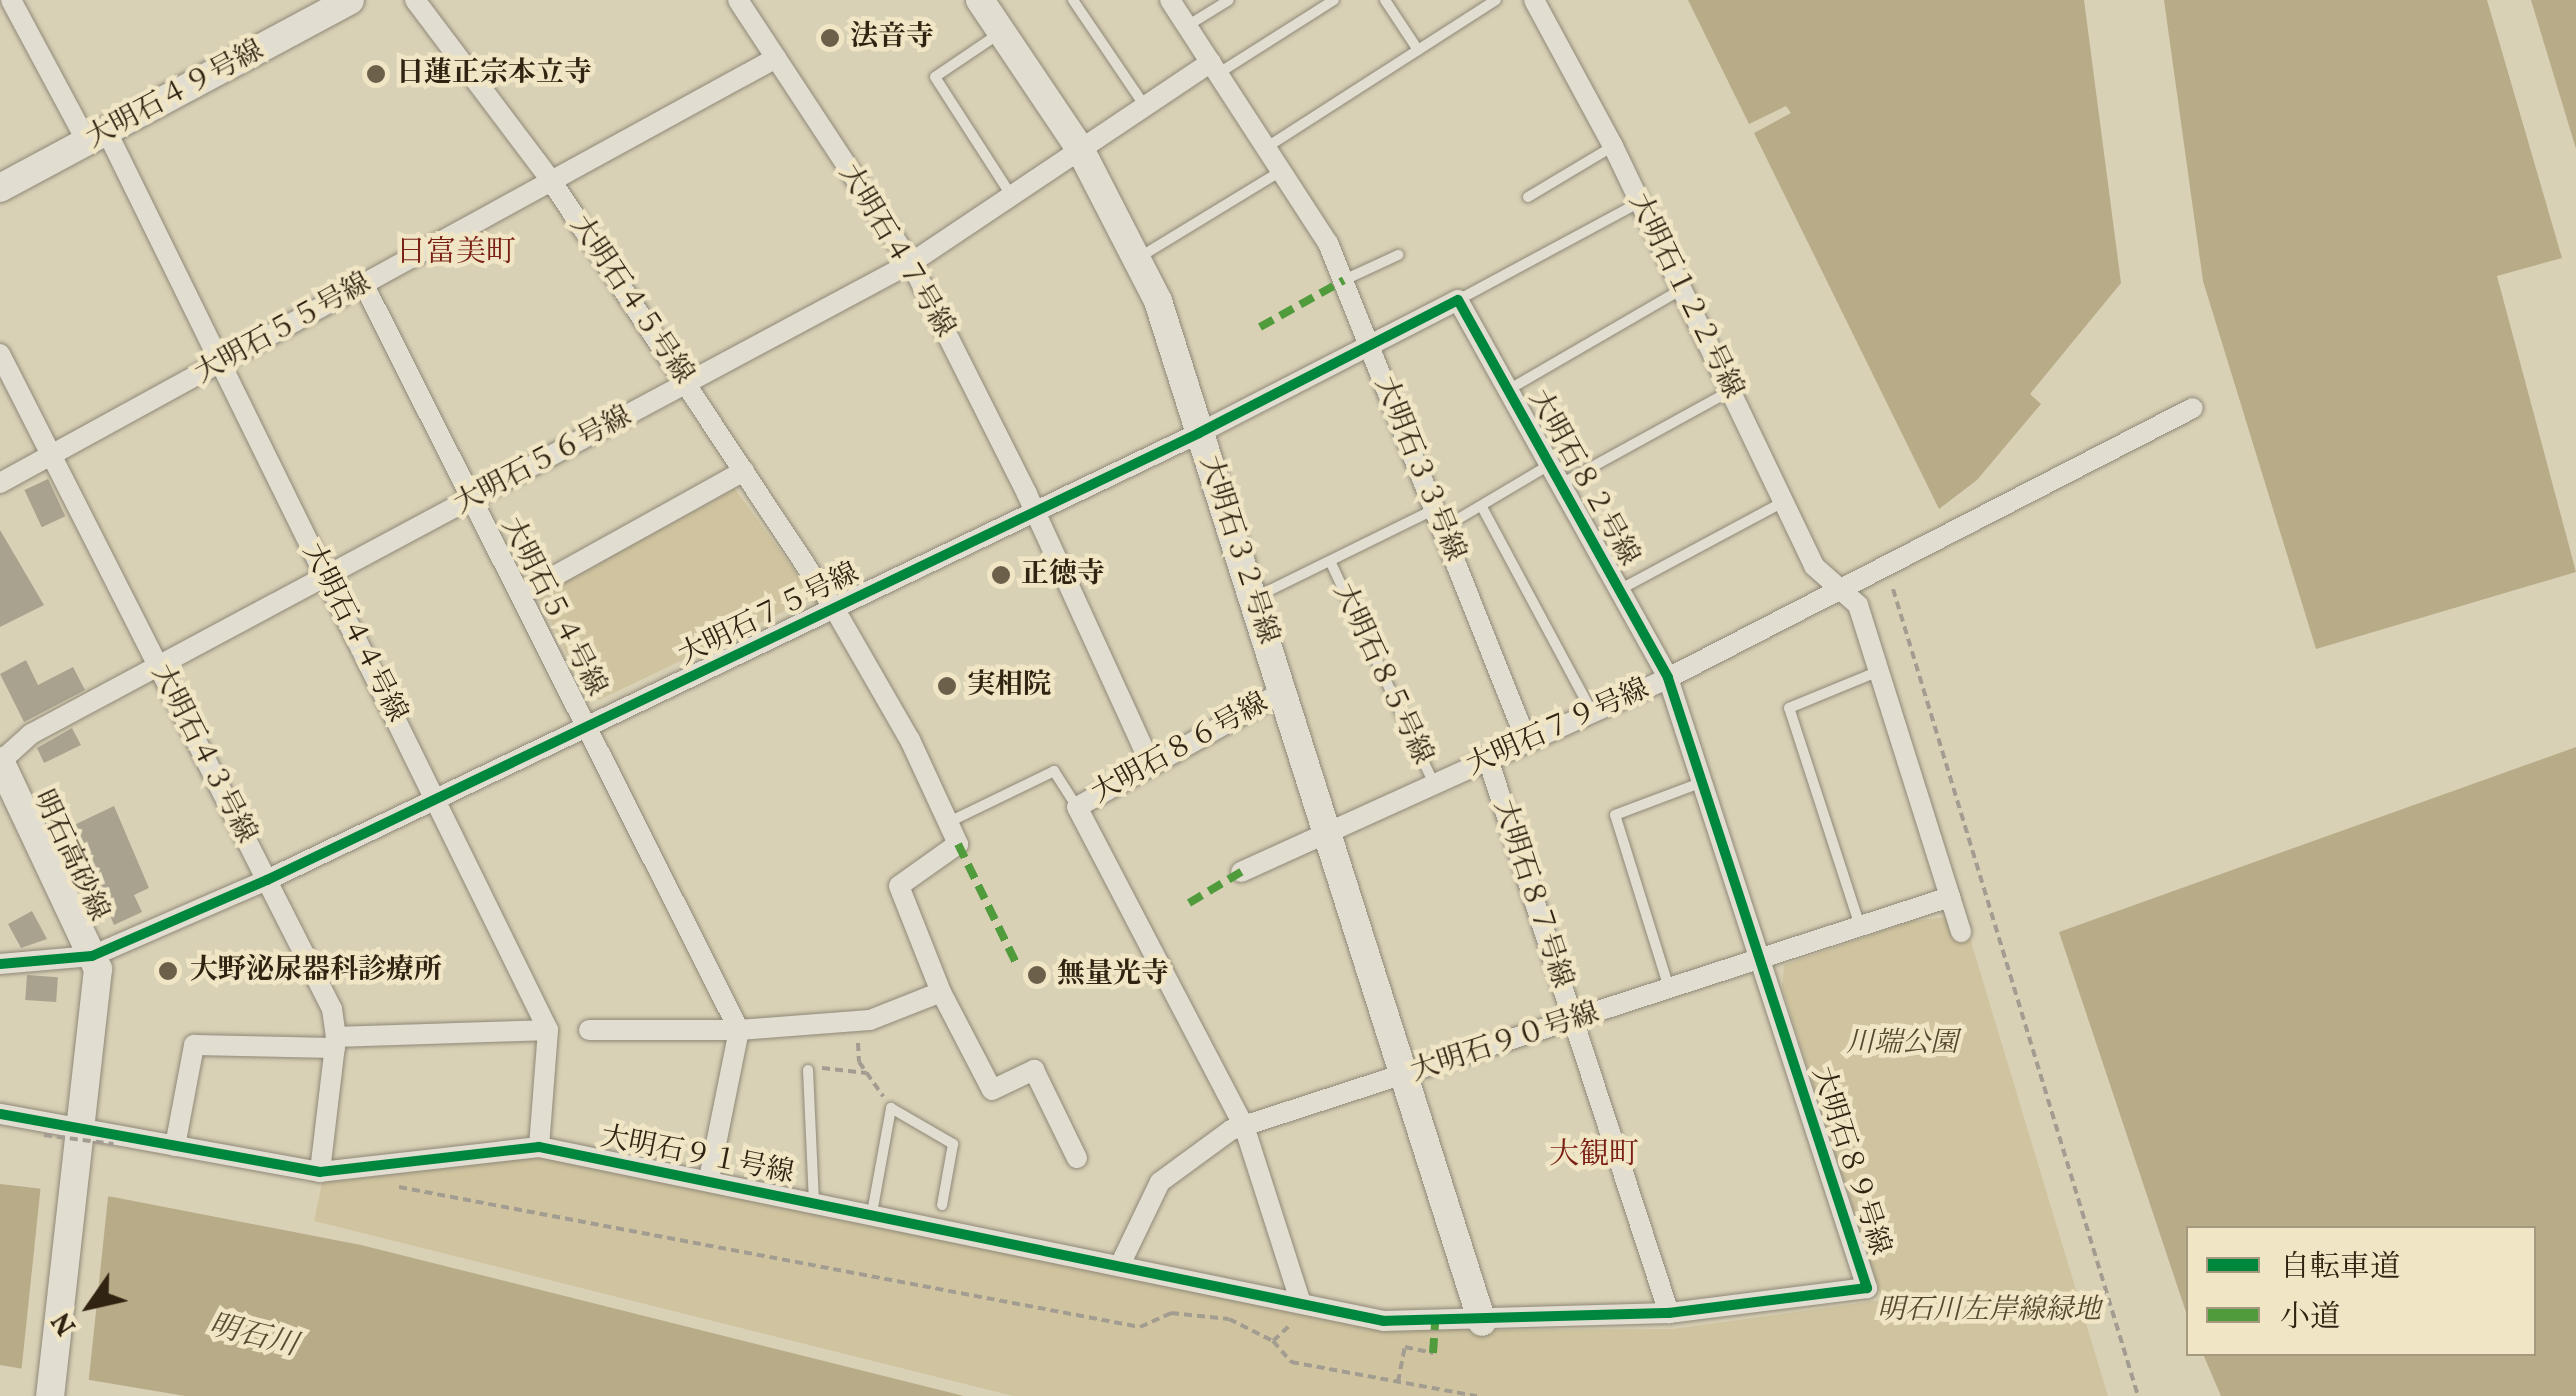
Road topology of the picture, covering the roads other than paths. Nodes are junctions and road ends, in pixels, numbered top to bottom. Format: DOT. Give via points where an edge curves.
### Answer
graph roads {
  1 [pos="11,0"];
  2 [pos="350,0"];
  3 [pos="416,0"];
  4 [pos="738,0"];
  5 [pos="1073,0"];
  6 [pos="1170,0"];
  7 [pos="1228,0"];
  8 [pos="1334,0"];
  9 [pos="1385,0"];
  10 [pos="1496,0"];
  11 [pos="1534,0"];
  12 [pos="987,2"];
  13 [pos="1187,26"];
  14 [pos="1002,32"];
  15 [pos="1418,50"];
  16 [pos="776,58"];
  17 [pos="1215,68"];
  18 [pos="1144,105"];
  19 [pos="97,137"];
  20 [pos="1613,146"];
  21 [pos="1266,147"];
  22 [pos="1080,149"];
  23 [pos="1280,172"];
  24 [pos="552,182"];
  25 [pos="0,188"];
  26 [pos="1011,195"];
  27 [pos="1528,197"];
  28 [pos="1640,202"];
  29 [pos="1398,255"];
  30 [pos="1139,257"];
  31 [pos="910,263"];
  32 [pos="1344,280"];
  33 [pos="364,285"];
  34 [pos="1682,289"];
  35 [pos="1458,300"];
  36 [pos="1370,344"];
  37 [pos="0,354"];
  38 [pos="222,362"];
  39 [pos="687,385"];
  40 [pos="1508,390"];
  41 [pos="1730,390"];
  42 [pos="2193,408"];
  43 [pos="1199,432"];
  44 [pos="51,455"];
  45 [pos="1550,465"];
  46 [pos="744,471"];
  47 [pos="0,483"];
  48 [pos="1561,484"];
  49 [pos="473,498"];
  50 [pos="1783,502"];
  51 [pos="1482,507"];
  52 [pos="1032,514"];
  53 [pos="1439,518"];
  54 [pos="1330,563"];
  55 [pos="326,580"];
  56 [pos="1619,590"];
  57 [pos="1836,591"];
  58 [pos="522,594"];
  59 [pos="1256,597"];
  60 [pos="834,608"];
  61 [pos="158,667"];
  62 [pos="1879,672"];
  63 [pos="1668,678"];
  64 [pos="1284,691"];
  65 [pos="1592,712"];
  66 [pos="589,728"];
  67 [pos="1527,742"];
  68 [pos="1488,759"];
  69 [pos="0,762"];
  70 [pos="1151,765"];
  71 [pos="1703,782"];
  72 [pos="1434,784"];
  73 [pos="436,800"];
  74 [pos="1077,807"];
  75 [pos="948,823"];
  76 [pos="1330,831"];
  77 [pos="1241,872"];
  78 [pos="267,880"];
  79 [pos="1950,897"];
  80 [pos="1860,926"];
  81 [pos="1961,932"];
  82 [pos="92,956"];
  83 [pos="1761,959"];
  84 [pos="0,964"];
  85 [pos="1669,989"];
  86 [pos="940,992"];
  87 [pos="1573,1020"];
  88 [pos="548,1030"];
  89 [pos="589,1030"];
  90 [pos="738,1030"];
  91 [pos="336,1042"];
  92 [pos="808,1068"];
  93 [pos="1406,1076"];
  94 [pos="0,1114"];
  95 [pos="1245,1129"];
  96 [pos="79,1138"];
  97 [pos="174,1146"];
  98 [pos="540,1147"];
  99 [pos="1077,1158"];
  100 [pos="320,1172"];
  101 [pos="709,1179"];
  102 [pos="814,1201"];
  103 [pos="942,1206"];
  104 [pos="872,1213"];
  105 [pos="1120,1265"];
  106 [pos="1301,1303"];
  107 [pos="1669,1313"];
  108 [pos="1482,1322"];
  109 [pos="50,1396"];
  1 -- 19 [label="street, 大明石４４号線"];
  2 -- 19 [label="street, 大明石４９号線"];
  3 -- 24 [label="street, 大明石４５号線"];
  4 -- 16 [label="street, 大明石４７号線"];
  5 -- 18 [label="lane"];
  6 -- 13 [label="street, 大明石３３号線"];
  7 -- 13 [label="lane"];
  8 -- 17 [label="lane"];
  9 -- 15 [label="lane"];
  10 -- 15 [label="lane"];
  11 -- 20 [label="street, 大明石１２２号線"];
  12 -- 14 [label="street, 大明石３２号線"];
  13 -- 17 [label="street, 大明石３３号線"];
  14 -- 22 [label="street, 大明石３２号線"];
  14 -- 26 [label="lane" via="935,77"];
  15 -- 21 [label="lane"];
  16 -- 24 [label="street, 大明石５５号線"];
  16 -- 31 [label="street, 大明石４７号線"];
  17 -- 18 [label="street, 大明石５６号線"];
  17 -- 21 [label="street, 大明石３３号線"];
  18 -- 22 [label="street, 大明石５６号線"];
  19 -- 25 [label="street, 大明石４９号線"];
  19 -- 38 [label="street, 大明石４４号線"];
  20 -- 27 [label="lane"];
  20 -- 28 [label="street, 大明石１２２号線"];
  21 -- 23 [label="street, 大明石３３号線"];
  22 -- 26 [label="street, 大明石５６号線"];
  22 -- 30 [label="street, 大明石３２号線"];
  23 -- 30 [label="lane"];
  23 -- 32 [label="street, 大明石３３号線" via="1328,242"];
  24 -- 33 [label="street, 大明石５５号線"];
  24 -- 39 [label="street, 大明石４５号線"];
  26 -- 31 [label="street, 大明石５６号線"];
  28 -- 34 [label="street, 大明石１２２号線"];
  28 -- 35 [label="lane, 大明石７５号線"];
  29 -- 32 [label="lane"];
  30 -- 43 [label="street, 大明石３２号線"];
  31 -- 39 [label="street, 大明石５６号線"];
  31 -- 52 [label="street, 大明石４７号線"];
  32 -- 36 [label="street, 大明石３３号線"];
  33 -- 38 [label="street, 大明石５５号線"];
  33 -- 49 [label="street, 大明石５４号線"];
  34 -- 40 [label="lane"];
  34 -- 41 [label="street, 大明石１２２号線"];
  35 -- 36 [label="street, 大明石７５号線"];
  35 -- 40 [label="street, 大明石８２号線"];
  36 -- 43 [label="street, 大明石７５号線"];
  36 -- 53 [label="street, 大明石３３号線"];
  37 -- 44 [label="street, 大明石４３号線"];
  38 -- 44 [label="street, 大明石５５号線"];
  38 -- 55 [label="street, 大明石４４号線"];
  39 -- 46 [label="street, 大明石４５号線"];
  39 -- 49 [label="street, 大明石５６号線"];
  40 -- 45 [label="street, 大明石８２号線"];
  41 -- 48 [label="lane"];
  41 -- 50 [label="street, 大明石１２２号線"];
  42 -- 57 [label="street, 大明石７９号線"];
  43 -- 52 [label="street, 大明石７５号線"];
  43 -- 59 [label="street, 大明石３２号線"];
  44 -- 47 [label="street, 大明石５５号線"];
  44 -- 61 [label="street, 大明石４３号線"];
  45 -- 48 [label="street, 大明石８２号線"];
  45 -- 51 [label="lane"];
  46 -- 58 [label="street"];
  46 -- 60 [label="street, 大明石４５号線"];
  48 -- 56 [label="street, 大明石８２号線"];
  49 -- 55 [label="street, 大明石５６号線"];
  49 -- 58 [label="street, 大明石５４号線"];
  50 -- 56 [label="lane"];
  50 -- 57 [label="street, 大明石１２２号線" via="1814,566"];
  51 -- 53 [label="lane"];
  51 -- 65 [label="lane"];
  52 -- 60 [label="street, 大明石７５号線"];
  52 -- 70 [label="street, 大明石４７号線"];
  53 -- 54 [label="lane"];
  53 -- 67 [label="street, 大明石３３号線"];
  54 -- 59 [label="lane"];
  54 -- 72 [label="lane, 大明石８５号線"];
  55 -- 61 [label="street, 大明石５６号線"];
  55 -- 73 [label="street, 大明石４４号線"];
  56 -- 63 [label="street, 大明石８２号線"];
  57 -- 62 [label="street, 大明石１２２号線" via="1858,604"];
  57 -- 63 [label="street, 大明石７９号線"];
  58 -- 66 [label="street, 大明石５４号線"];
  59 -- 64 [label="street, 大明石３２号線"];
  60 -- 66 [label="street, 大明石７５号線"];
  60 -- 75 [label="street, 大明石４５号線" via="910,740"];
  61 -- 69 [label="street, 大明石５６号線" via="31,734"];
  61 -- 78 [label="street, 大明石４３号線"];
  62 -- 79 [label="street, 大明石１２２号線"];
  62 -- 80 [label="lane" via="1789,708"];
  63 -- 65 [label="street, 大明石７９号線"];
  63 -- 71 [label="street, 大明石８９号線"];
  64 -- 70 [label="street, 大明石８６号線"];
  64 -- 76 [label="street, 大明石３２号線"];
  65 -- 67 [label="street, 大明石７９号線"];
  66 -- 73 [label="street, 大明石７５号線"];
  66 -- 90 [label="street, 大明石５４号線"];
  67 -- 68 [label="street, 大明石７９号線"];
  68 -- 72 [label="street, 大明石７９号線"];
  68 -- 87 [label="street, 大明石８７号線"];
  69 -- 82 [label="street, 明石高砂線"];
  70 -- 74 [label="street, 大明石８６号線"];
  71 -- 83 [label="street, 大明石８９号線"];
  71 -- 85 [label="lane" via="1615,815"];
  72 -- 76 [label="street, 大明石７９号線"];
  73 -- 78 [label="street, 大明石７５号線"];
  73 -- 88 [label="street, 大明石４４号線"];
  74 -- 75 [label="lane" via="1054,771"];
  74 -- 95 [label="street"];
  75 -- 86 [label="street" via="958,844 899,886"];
  76 -- 77 [label="street, 大明石７９号線"];
  76 -- 93 [label="street, 大明石３２号線"];
  78 -- 82 [label="street, 大明石７５号線"];
  78 -- 91 [label="street, 大明石４３号線" via="332,1009"];
  79 -- 80 [label="street, 大明石９０号線"];
  79 -- 81 [label="street, 大明石１２２号線"];
  80 -- 83 [label="street, 大明石９０号線"];
  82 -- 84 [label="street, 大明石７５号線"];
  82 -- 96 [label="street, 明石高砂線" via="97,1003"];
  83 -- 85 [label="street, 大明石９０号線"];
  83 -- 107 [label="street, 大明石８９号線" via="1867,1288"];
  85 -- 87 [label="street, 大明石９０号線"];
  86 -- 90 [label="street" via="857,1021"];
  86 -- 99 [label="street" via="992,1090 1034,1070"];
  87 -- 93 [label="street, 大明石９０号線"];
  87 -- 107 [label="street, 大明石８７号線"];
  88 -- 91 [label="street"];
  88 -- 98 [label="street, 大明石４４号線"];
  89 -- 90 [label="street"];
  90 -- 101 [label="street"];
  91 -- 97 [label="street" via="194,1045"];
  91 -- 100 [label="street, 大明石４３号線"];
  92 -- 102 [label="lane"];
  93 -- 95 [label="street, 大明石９０号線"];
  93 -- 108 [label="street, 大明石３２号線"];
  94 -- 96 [label="street, 大明石９１号線"];
  95 -- 105 [label="street, 大明石９０号線" via="1231,1130 1160,1182"];
  95 -- 106 [label="street"];
  96 -- 97 [label="street, 大明石９１号線"];
  96 -- 109 [label="street, 明石高砂線"];
  97 -- 100 [label="street, 大明石９１号線"];
  98 -- 100 [label="street, 大明石９１号線"];
  98 -- 101 [label="street, 大明石９１号線"];
  101 -- 102 [label="street, 大明石９１号線"];
  102 -- 104 [label="street, 大明石９１号線"];
  103 -- 104 [label="lane" via="953,1144 891,1108"];
  104 -- 105 [label="street, 大明石９１号線"];
  105 -- 106 [label="street, 大明石９１号線"];
  106 -- 108 [label="street, 大明石８９号線" via="1384,1322"];
  107 -- 108 [label="street, 大明石８９号線"];
}
